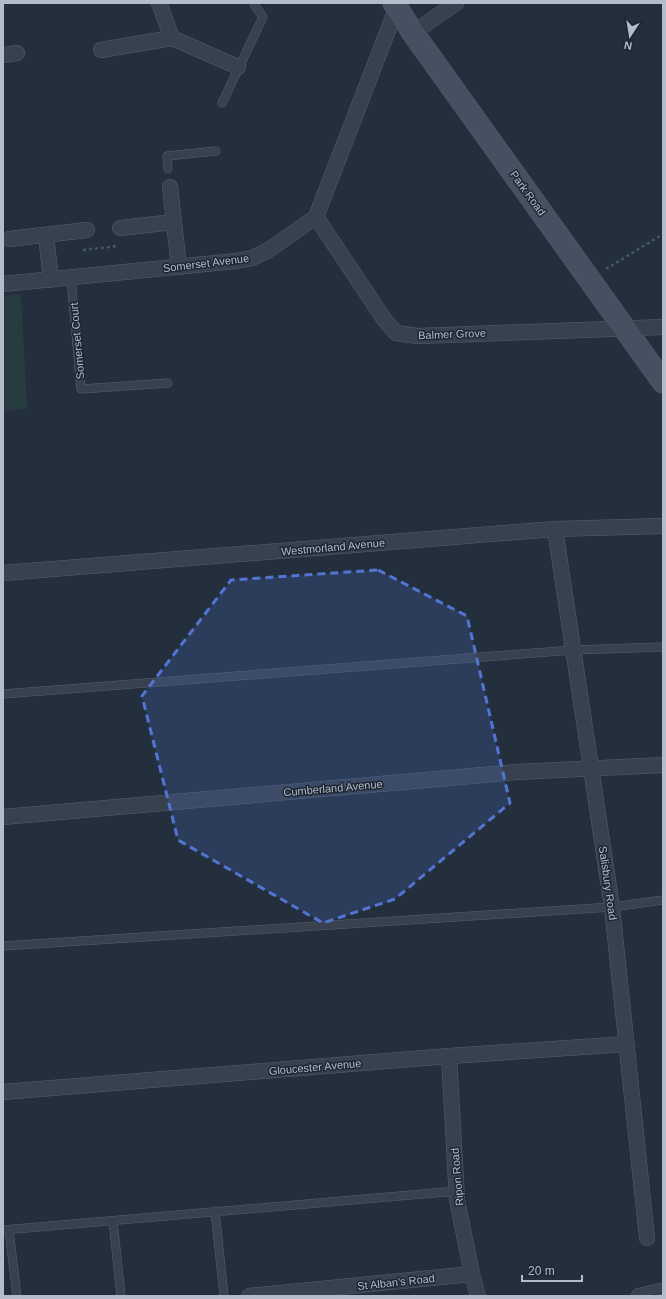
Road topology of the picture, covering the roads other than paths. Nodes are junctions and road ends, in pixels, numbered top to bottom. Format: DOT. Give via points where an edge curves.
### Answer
graph roads {
  1 [pos="158,3"];
  2 [pos="456,3"];
  3 [pos="254,4"];
  4 [pos="395,5"];
  5 [pos="413,32"];
  6 [pos="172,38"];
  7 [pos="101,50"];
  8 [pos="238,67"];
  9 [pos="222,103"];
  10 [pos="216,151"];
  11 [pos="168,169"];
  12 [pos="170,187"];
  13 [pos="316,217"];
  14 [pos="174,222"];
  15 [pos="120,228"];
  16 [pos="87,230"];
  17 [pos="46,235"];
  18 [pos="9,239"];
  19 [pos="179,267"];
  20 [pos="71,278"];
  21 [pos="51,280"];
  22 [pos="3,284"];
  23 [pos="663,327"];
  24 [pos="624,328"];
  25 [pos="663,382"];
  26 [pos="168,383"];
  27 [pos="663,526"];
  28 [pos="555,529"];
  29 [pos="3,573"];
  30 [pos="663,647"];
  31 [pos="573,650"];
  32 [pos="3,694"];
  33 [pos="663,765"];
  34 [pos="592,768"];
  35 [pos="3,817"];
  36 [pos="663,900"];
  37 [pos="612,907"];
  38 [pos="3,946"];
  39 [pos="627,1044"];
  40 [pos="449,1056"];
  41 [pos="3,1092"];
  42 [pos="457,1191"];
  43 [pos="215,1211"];
  44 [pos="114,1221"];
  45 [pos="6,1230"];
  46 [pos="647,1238"];
  47 [pos="472,1274"];
  48 [pos="663,1287"];
  49 [pos="17,1296"];
  50 [pos="121,1296"];
  51 [pos="224,1296"];
  52 [pos="249,1296"];
  53 [pos="478,1296"];
  54 [pos="635,1296"];
  1 -- 6 [label="street"];
  2 -- 5 [label="street"];
  3 -- 8 [label="lane" via="263,17"];
  4 -- 5 [label="main road, Park Road"];
  4 -- 13 [label="street"];
  5 -- 24 [label="main road, Park Road"];
  6 -- 7 [label="street"];
  6 -- 8 [label="street"];
  8 -- 9 [label="lane"];
  10 -- 11 [label="lane" via="167,156"];
  12 -- 14 [label="street"];
  13 -- 19 [label="street, Somerset Avenue" via="267,251 252,258"];
  13 -- 24 [label="street, Balmer Grove" via="396,333 418,336"];
  14 -- 15 [label="street"];
  14 -- 19 [label="street"];
  16 -- 17 [label="street"];
  17 -- 18 [label="street"];
  17 -- 21 [label="street"];
  19 -- 20 [label="street, Somerset Avenue"];
  20 -- 21 [label="street, Somerset Avenue"];
  20 -- 26 [label="lane, Somerset Court" via="81,389"];
  21 -- 22 [label="street, Somerset Avenue"];
  23 -- 24 [label="street, Balmer Grove"];
  24 -- 25 [label="main road, Park Road"];
  27 -- 28 [label="street, Westmorland Avenue"];
  28 -- 29 [label="street, Westmorland Avenue"];
  28 -- 31 [label="street, Salisbury Road"];
  30 -- 31 [label="lane"];
  31 -- 32 [label="lane"];
  31 -- 34 [label="street, Salisbury Road"];
  33 -- 34 [label="street, Cumberland Avenue"];
  34 -- 35 [label="street, Cumberland Avenue" via="518,772"];
  34 -- 37 [label="street, Salisbury Road"];
  36 -- 37 [label="lane"];
  37 -- 38 [label="lane"];
  37 -- 39 [label="street, Salisbury Road"];
  39 -- 40 [label="street, Gloucester Avenue"];
  39 -- 46 [label="street, Salisbury Road"];
  40 -- 41 [label="street, Gloucester Avenue"];
  40 -- 42 [label="street, Ripon Road"];
  42 -- 43 [label="lane"];
  42 -- 47 [label="street, Ripon Road"];
  43 -- 44 [label="lane"];
  43 -- 51 [label="lane"];
  44 -- 45 [label="lane"];
  44 -- 50 [label="lane"];
  45 -- 49 [label="lane"];
  47 -- 52 [label="street, St Alban's Road"];
  47 -- 53 [label="street, Ripon Road"];
  48 -- 54 [label="lane" via="637,1293"];
}
